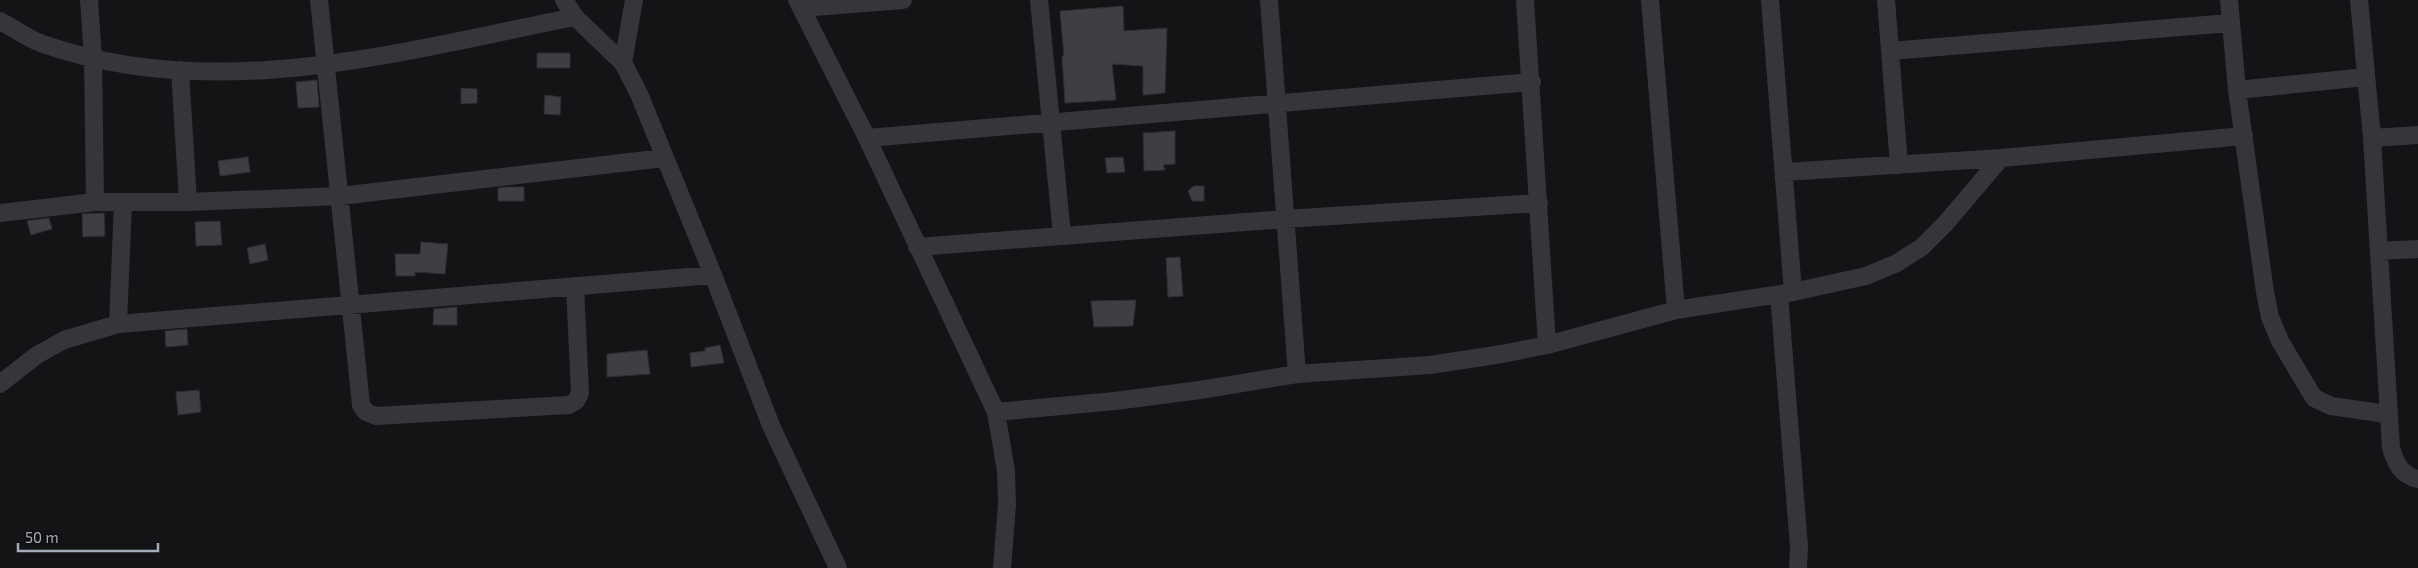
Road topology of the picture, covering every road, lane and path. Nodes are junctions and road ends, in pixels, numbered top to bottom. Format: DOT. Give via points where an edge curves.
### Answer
graph roads {
  1 [pos="90,0"];
  2 [pos="319,0"];
  3 [pos="564,0"];
  4 [pos="634,0"];
  5 [pos="903,0"];
  6 [pos="1039,0"];
  7 [pos="1269,0"];
  8 [pos="1525,0"];
  9 [pos="1650,0"];
  10 [pos="1770,0"];
  11 [pos="1886,0"];
  12 [pos="2229,0"];
  13 [pos="2359,0"];
  14 [pos="799,4"];
  15 [pos="575,17"];
  16 [pos="0,21"];
  17 [pos="2230,23"];
  18 [pos="1890,52"];
  19 [pos="94,59"];
  20 [pos="623,63"];
  21 [pos="326,65"];
  22 [pos="180,70"];
  23 [pos="2366,77"];
  24 [pos="1532,82"];
  25 [pos="2237,90"];
  26 [pos="1276,102"];
  27 [pos="1051,123"];
  28 [pos="2418,135"];
  29 [pos="2244,136"];
  30 [pos="867,138"];
  31 [pos="2372,138"];
  32 [pos="664,158"];
  33 [pos="2001,158"];
  34 [pos="1899,165"];
  35 [pos="1785,172"];
  36 [pos="340,196"];
  37 [pos="94,202"];
  38 [pos="188,202"];
  39 [pos="123,203"];
  40 [pos="1539,203"];
  41 [pos="0,213"];
  42 [pos="1285,219"];
  43 [pos="1062,235"];
  44 [pos="917,247"];
  45 [pos="2418,249"];
  46 [pos="2378,251"];
  47 [pos="713,275"];
  48 [pos="575,286"];
  49 [pos="1786,293"];
  50 [pos="352,305"];
  51 [pos="1676,310"];
  52 [pos="118,324"];
  53 [pos="1547,345"];
  54 [pos="1297,374"];
  55 [pos="0,384"];
  56 [pos="996,412"];
  57 [pos="2387,414"];
  58 [pos="2418,479"];
  59 [pos="838,568"];
  60 [pos="1002,568"];
  61 [pos="1798,568"];
  1 -- 19 [label="street"];
  2 -- 21 [label="street"];
  3 -- 15 [label="street"];
  4 -- 20 [label="street"];
  5 -- 14 [label="street"];
  6 -- 27 [label="street"];
  7 -- 26 [label="street"];
  8 -- 24 [label="street"];
  9 -- 51 [label="street"];
  10 -- 35 [label="street"];
  11 -- 18 [label="street"];
  12 -- 17 [label="street"];
  13 -- 23 [label="street"];
  14 -- 30 [label="street"];
  15 -- 20 [label="street"];
  15 -- 21 [label="street"];
  16 -- 19 [label="street" via="41,44"];
  17 -- 18 [label="street"];
  17 -- 25 [label="street"];
  18 -- 34 [label="street"];
  19 -- 22 [label="street" via="132,67"];
  19 -- 37 [label="street"];
  20 -- 32 [label="street"];
  21 -- 22 [label="street" via="231,72"];
  21 -- 36 [label="street"];
  22 -- 38 [label="street"];
  23 -- 25 [label="street"];
  23 -- 31 [label="street"];
  24 -- 26 [label="street"];
  24 -- 40 [label="street"];
  25 -- 29 [label="street"];
  26 -- 27 [label="street"];
  26 -- 42 [label="street"];
  27 -- 30 [label="street"];
  27 -- 43 [label="street"];
  28 -- 31 [label="street"];
  29 -- 33 [label="street"];
  29 -- 57 [label="street" via="2265,292 2270,317 2280,341 2314,398 2331,406"];
  30 -- 44 [label="street"];
  31 -- 46 [label="street"];
  32 -- 36 [label="street"];
  32 -- 47 [label="street"];
  33 -- 34 [label="street"];
  33 -- 49 [label="street" via="1945,224 1922,247 1897,263 1866,276"];
  34 -- 35 [label="street"];
  35 -- 49 [label="street"];
  36 -- 38 [label="street"];
  36 -- 50 [label="street"];
  37 -- 39 [label="street"];
  37 -- 41 [label="street"];
  38 -- 39 [label="street"];
  39 -- 52 [label="street"];
  40 -- 42 [label="street"];
  40 -- 53 [label="street"];
  42 -- 43 [label="street"];
  42 -- 54 [label="street"];
  43 -- 44 [label="street"];
  44 -- 56 [label="street"];
  45 -- 46 [label="street"];
  46 -- 57 [label="street"];
  47 -- 48 [label="street"];
  47 -- 59 [label="street" via="772,428"];
  48 -- 50 [label="street"];
  48 -- 50 [label="street" via="580,393 569,405 376,416 366,412 361,405"];
  49 -- 51 [label="street"];
  49 -- 61 [label="street"];
  50 -- 52 [label="street"];
  51 -- 53 [label="street"];
  52 -- 55 [label="street" via="64,340 37,355"];
  53 -- 54 [label="street" via="1430,365"];
  54 -- 56 [label="street" via="1153,396"];
  56 -- 60 [label="street" via="1006,472"];
  57 -- 58 [label="street" via="2397,466 2410,477"];
}
